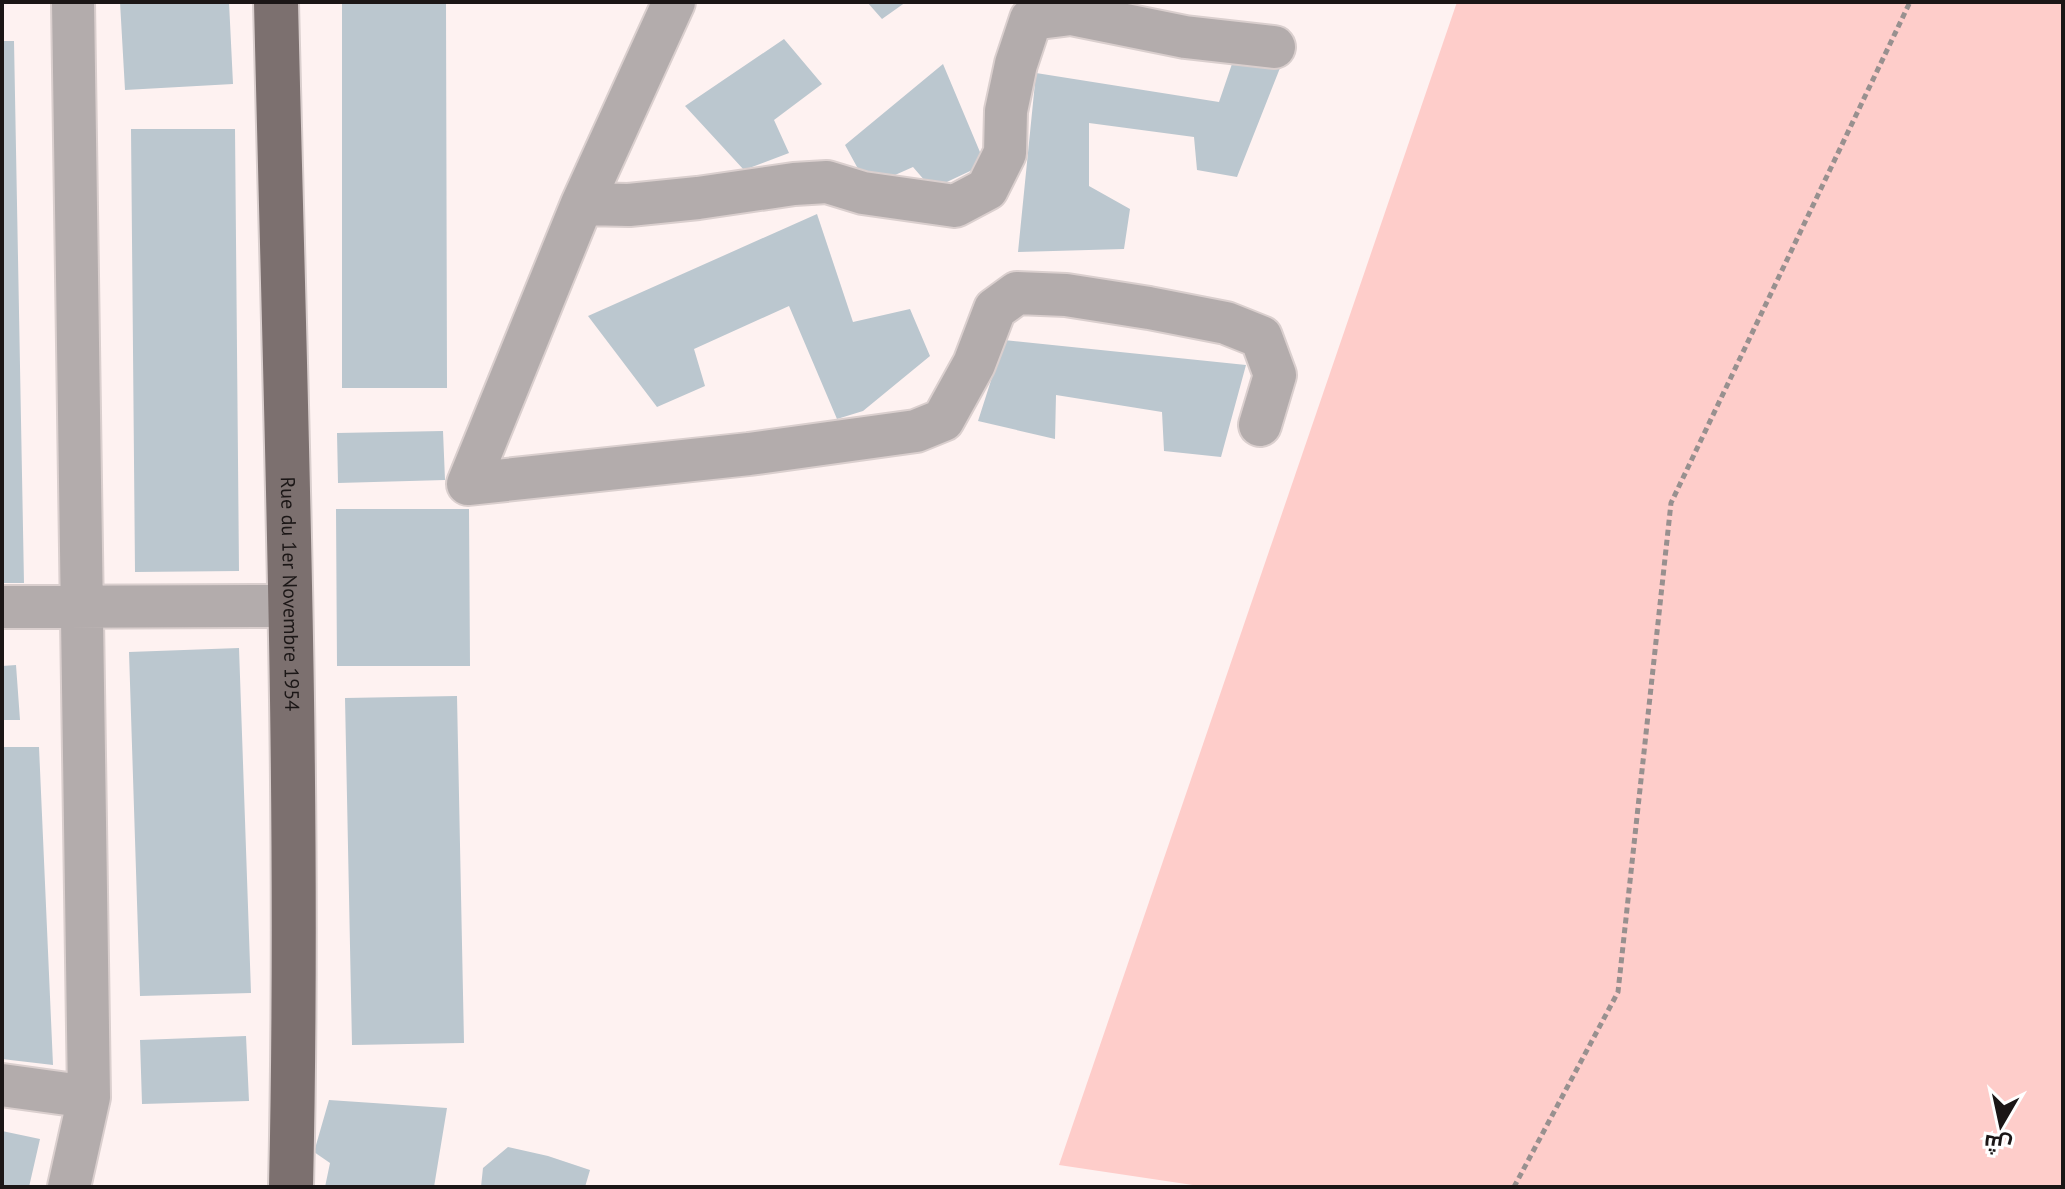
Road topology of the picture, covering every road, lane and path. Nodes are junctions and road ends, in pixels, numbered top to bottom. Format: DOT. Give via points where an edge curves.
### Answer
graph roads {
  1 [pos="73,2"];
  2 [pos="276,2"];
  3 [pos="674,2"];
  4 [pos="1910,2"];
  5 [pos="1274,47"];
  6 [pos="582,204"];
  7 [pos="1260,425"];
  8 [pos="80,605"];
  9 [pos="289,606"];
  10 [pos="2,607"];
  11 [pos="2,1085"];
  12 [pos="89,1097"];
  13 [pos="69,1187"];
  14 [pos="291,1187"];
  15 [pos="1514,1187"];
  1 -- 8 [label="street"];
  2 -- 9 [label="main road, Rue du 1er Novembre 1954"];
  3 -- 6 [label="street"];
  4 -- 15 [label="path" via="1671,503 1618,992"];
  5 -- 6 [label="street" via="1185,37 1071,14 1031,19 1006,111 1005,153 987,189 955,206 863,193 827,182 629,205"];
  6 -- 7 [label="street" via="468,484 916,431 943,420 974,364 995,309 1017,293 1149,308 1226,323 1261,337 1275,375"];
  8 -- 9 [label="street"];
  8 -- 10 [label="street"];
  8 -- 12 [label="street"];
  9 -- 14 [label="main road, Rue du 1er Novembre 1954"];
  11 -- 12 [label="street"];
  12 -- 13 [label="street"];
}
